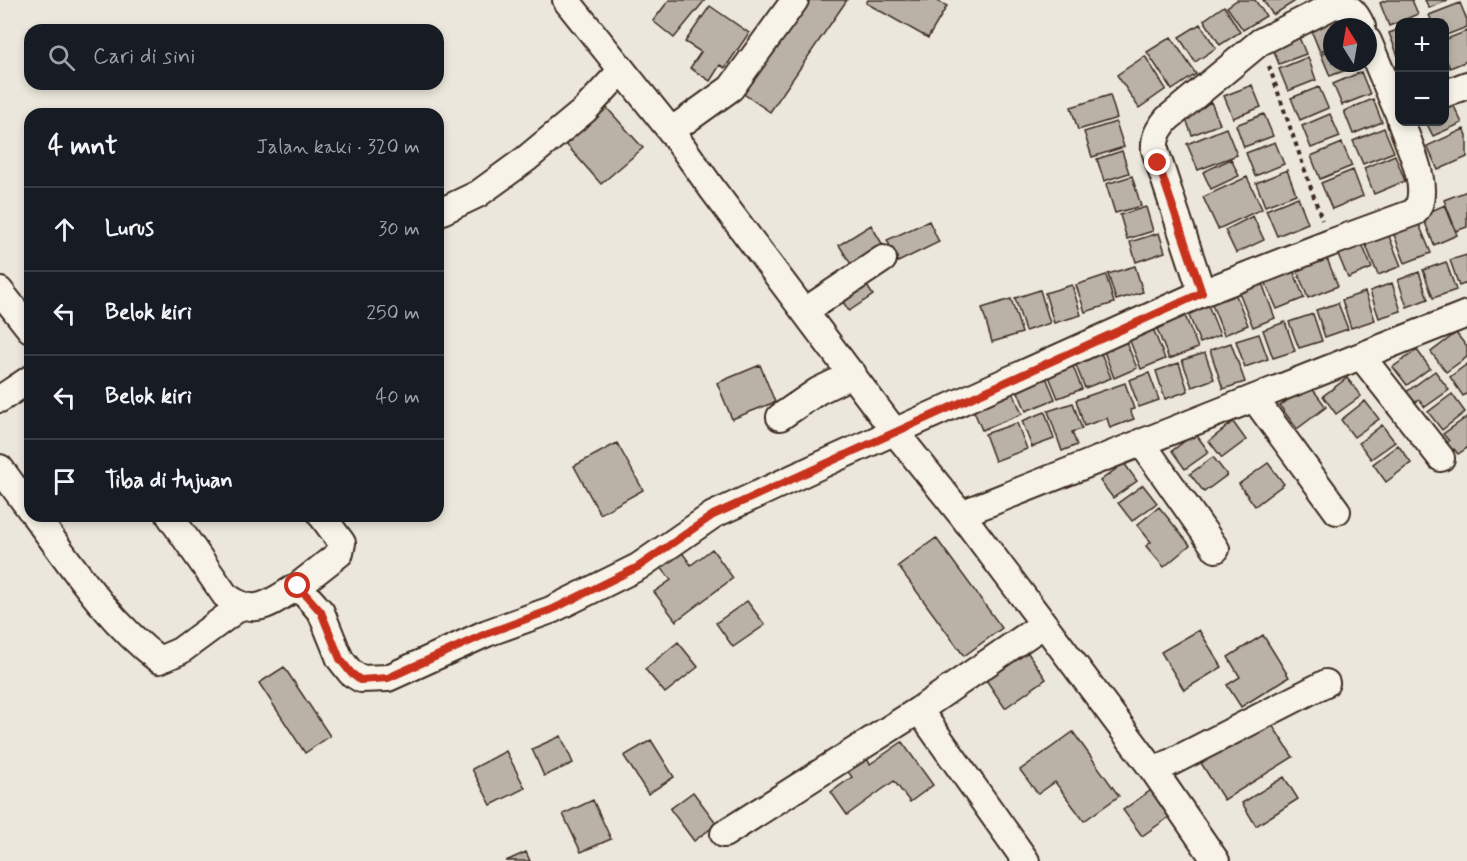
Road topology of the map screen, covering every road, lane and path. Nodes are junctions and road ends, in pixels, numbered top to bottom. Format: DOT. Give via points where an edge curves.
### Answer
graph roads {
  1 [pos="566,0"];
  2 [pos="795,0"];
  3 [pos="1358,18"];
  4 [pos="1260,42"];
  5 [pos="1377,63"];
  6 [pos="622,70"];
  7 [pos="1467,85"];
  8 [pos="1449,92"];
  9 [pos="1395,104"];
  10 [pos="1403,126"];
  11 [pos="671,131"];
  12 [pos="444,210"];
  13 [pos="1330,243"];
  14 [pos="883,259"];
  15 [pos="0,291"];
  16 [pos="1202,293"];
  17 [pos="805,311"];
  18 [pos="1467,314"];
  19 [pos="24,321"];
  20 [pos="1361,356"];
  21 [pos="853,374"];
  22 [pos="24,383"];
  23 [pos="1254,398"];
  24 [pos="0,399"];
  25 [pos="780,417"];
  26 [pos="895,432"];
  27 [pos="1141,442"];
  28 [pos="1441,458"];
  29 [pos="0,468"];
  30 [pos="24,501"];
  31 [pos="1337,512"];
  32 [pos="961,514"];
  33 [pos="39,522"];
  34 [pos="174,522"];
  35 [pos="326,522"];
  36 [pos="1216,549"];
  37 [pos="298,586"];
  38 [pos="241,606"];
  39 [pos="1044,624"];
  40 [pos="1326,683"];
  41 [pos="919,710"];
  42 [pos="1154,771"];
  43 [pos="724,834"];
  44 [pos="1026,861"];
  45 [pos="1216,861"];
  1 -- 6 [label="street"];
  2 -- 11 [label="street" via="731,88"];
  3 -- 4 [label="street" via="1339,4"];
  4 -- 13 [label="path"];
  4 -- 16 [label="street" via="1167,119 1154,138 1158,163"];
  5 -- 9 [label="street"];
  6 -- 11 [label="street"];
  6 -- 12 [label="street" via="585,110 526,159 478,194"];
  7 -- 8 [label="street"];
  10 -- 13 [label="street" via="1422,185 1420,206 1406,217"];
  11 -- 17 [label="street"];
  13 -- 16 [label="street"];
  14 -- 17 [label="street"];
  15 -- 19 [label="street"];
  16 -- 26 [label="street"];
  17 -- 21 [label="street"];
  18 -- 20 [label="street"];
  20 -- 23 [label="street"];
  20 -- 28 [label="street"];
  21 -- 25 [label="street" via="818,391"];
  21 -- 26 [label="street"];
  22 -- 24 [label="street"];
  23 -- 27 [label="street"];
  23 -- 31 [label="street"];
  26 -- 32 [label="street"];
  26 -- 37 [label="street" via="713,515 638,567 551,610 488,633 388,678 360,680 351,673 340,659 321,612"];
  27 -- 32 [label="street"];
  27 -- 36 [label="street"];
  29 -- 30 [label="street"];
  32 -- 39 [label="street"];
  33 -- 38 [label="street" via="98,602 142,648 159,660 180,651"];
  34 -- 38 [label="street" via="225,595"];
  35 -- 37 [label="street" via="342,543 340,553"];
  37 -- 38 [label="street" via="262,607"];
  39 -- 41 [label="street"];
  39 -- 42 [label="street"];
  40 -- 42 [label="street"];
  41 -- 43 [label="street"];
  41 -- 44 [label="street"];
  42 -- 45 [label="street"];
}
